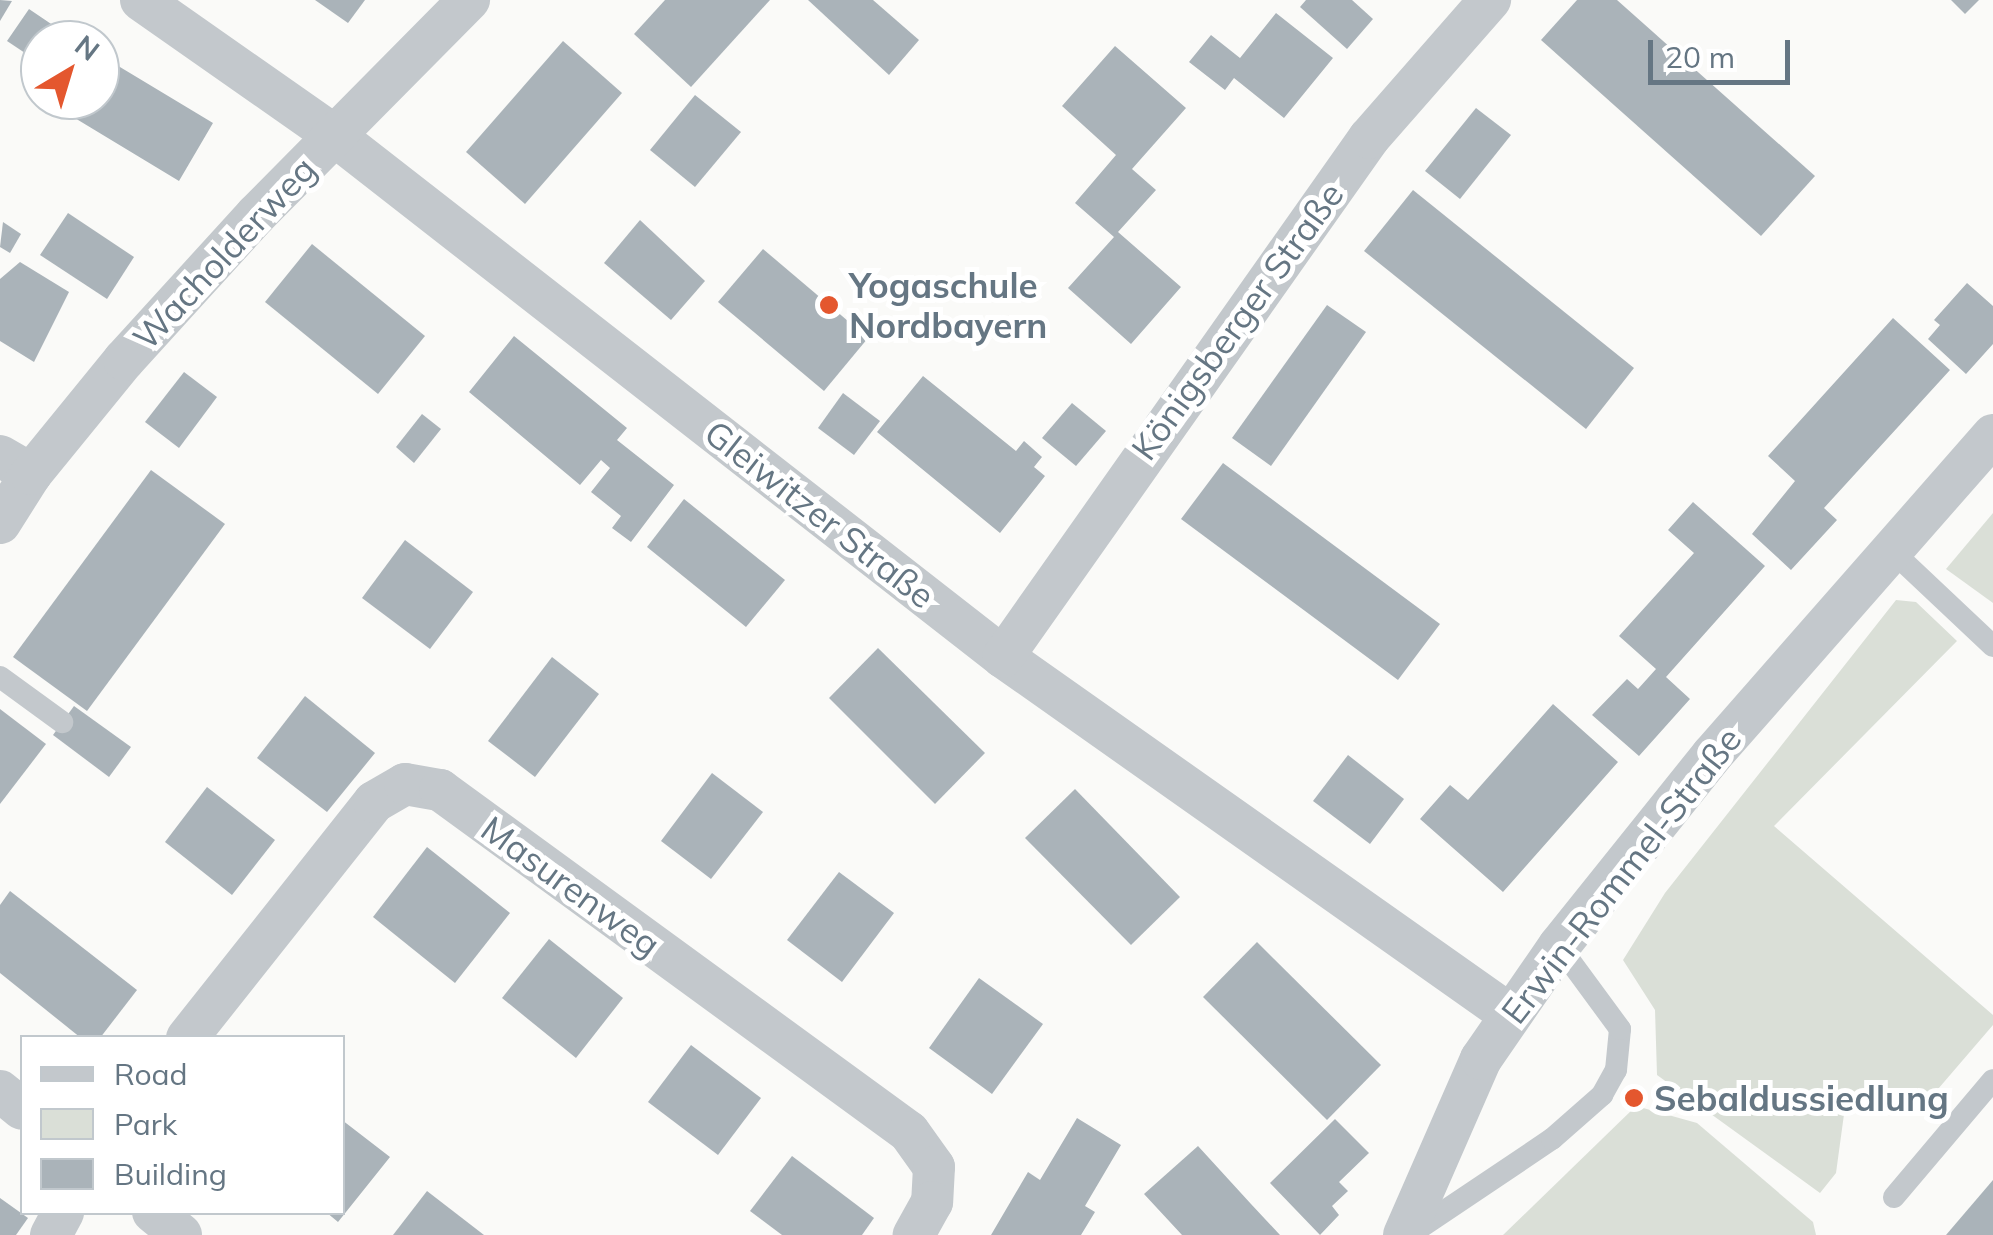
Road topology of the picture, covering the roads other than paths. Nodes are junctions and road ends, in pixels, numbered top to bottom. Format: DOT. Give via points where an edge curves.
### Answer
graph roads {
  1 [pos="141,0"];
  2 [pos="469,0"];
  3 [pos="1490,0"];
  4 [pos="335,136"];
  5 [pos="1993,435"];
  6 [pos="16,465"];
  7 [pos="0,523"];
  8 [pos="1891,550"];
  9 [pos="1993,646"];
  10 [pos="1003,657"];
  11 [pos="0,677"];
  12 [pos="62,722"];
  13 [pos="1559,946"];
  14 [pos="1509,1014"];
  15 [pos="190,1035"];
  16 [pos="1993,1080"];
  17 [pos="0,1091"];
  18 [pos="20,1107"];
  19 [pos="1894,1197"];
  20 [pos="157,1215"];
  21 [pos="181,1235"];
  22 [pos="914,1235"];
  23 [pos="1407,1235"];
  1 -- 4 [label="street, Gleiwitzer Straße"];
  2 -- 4 [label="street, Wacholderweg"];
  3 -- 10 [label="street, Königsberger Straße" via="1369,138"];
  4 -- 6 [label="street, Wacholderweg"];
  4 -- 10 [label="street, Gleiwitzer Straße"];
  5 -- 8 [label="street, Erwin-Rommel-Straße"];
  6 -- 7 [label="street, Wacholderweg"];
  8 -- 9 [label="lane"];
  8 -- 13 [label="street, Erwin-Rommel-Straße" via="1712,755"];
  10 -- 14 [label="street, Gleiwitzer Straße"];
  11 -- 12 [label="lane"];
  13 -- 14 [label="street, Erwin-Rommel-Straße"];
  13 -- 23 [label="lane" via="1620,1029 1616,1070 1602,1095 1552,1138"];
  14 -- 23 [label="street, Erwin-Rommel-Straße" via="1448,1128"];
  15 -- 22 [label="street, Masurenweg" via="374,802 405,784 440,790 909,1132 934,1167 932,1202"];
  16 -- 19 [label="lane"];
  17 -- 18 [label="street"];
  20 -- 21 [label="street"];
}
